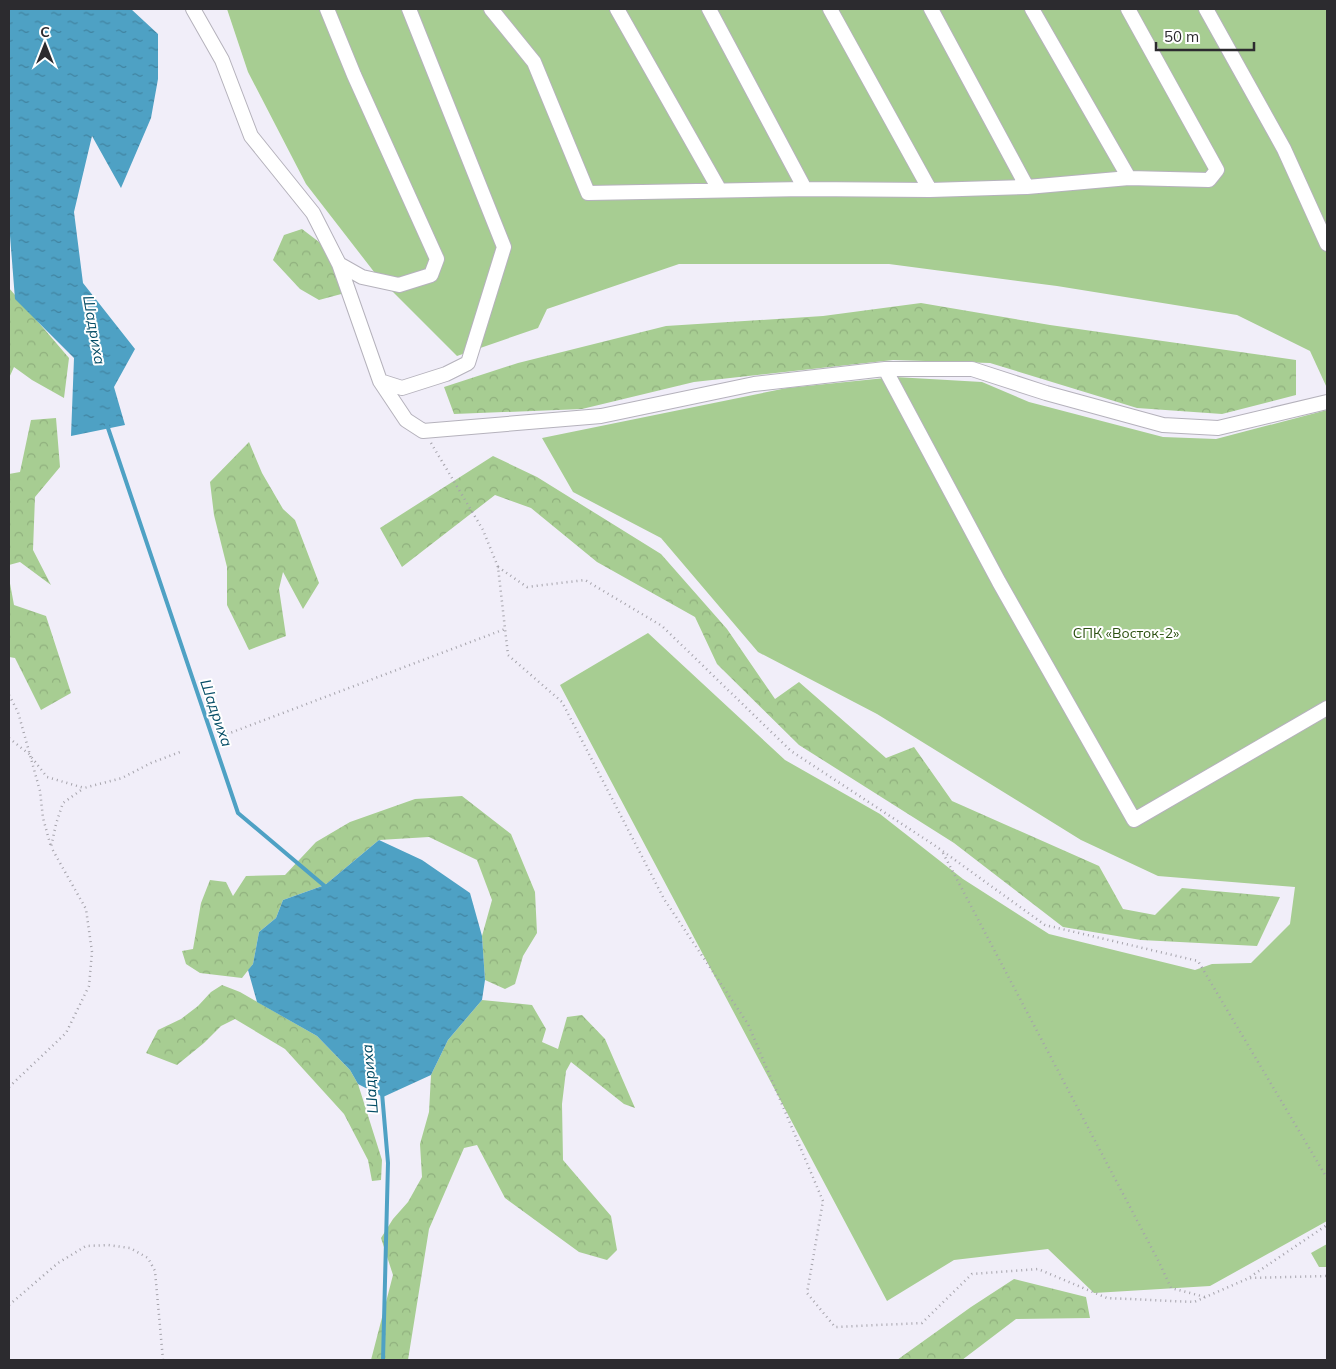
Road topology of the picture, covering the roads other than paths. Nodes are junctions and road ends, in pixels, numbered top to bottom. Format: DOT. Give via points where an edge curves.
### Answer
graph roads {
  1 [pos="193,9"];
  2 [pos="327,9"];
  3 [pos="409,9"];
  4 [pos="491,9"];
  5 [pos="617,9"];
  6 [pos="709,9"];
  7 [pos="830,9"];
  8 [pos="931,9"];
  9 [pos="1032,9"];
  10 [pos="1128,9"];
  11 [pos="1206,9"];
  12 [pos="1129,178"];
  13 [pos="1027,187"];
  14 [pos="804,188"];
  15 [pos="719,189"];
  16 [pos="930,190"];
  17 [pos="1327,244"];
  18 [pos="339,264"];
  19 [pos="885,369"];
  20 [pos="380,381"];
  21 [pos="1327,402"];
  22 [pos="1327,708"];
  1 -- 18 [label="street" via="222,60 251,136 313,213"];
  2 -- 18 [label="street" via="437,259 431,275 399,285 362,276"];
  3 -- 20 [label="street" via="504,247 468,363 402,388"];
  4 -- 15 [label="street" via="534,62 588,193"];
  5 -- 15 [label="street"];
  6 -- 14 [label="street"];
  7 -- 16 [label="street"];
  8 -- 13 [label="street"];
  9 -- 12 [label="street"];
  10 -- 12 [label="street" via="1217,170 1210,180"];
  11 -- 17 [label="street" via="1284,149"];
  12 -- 13 [label="street"];
  13 -- 16 [label="street"];
  14 -- 15 [label="street"];
  14 -- 16 [label="street"];
  18 -- 20 [label="street"];
  19 -- 20 [label="street" via="754,384 601,416 423,431 406,420"];
  19 -- 21 [label="street" via="972,369 1163,425 1218,428"];
  19 -- 22 [label="street" via="999,582 1134,820"];
}
